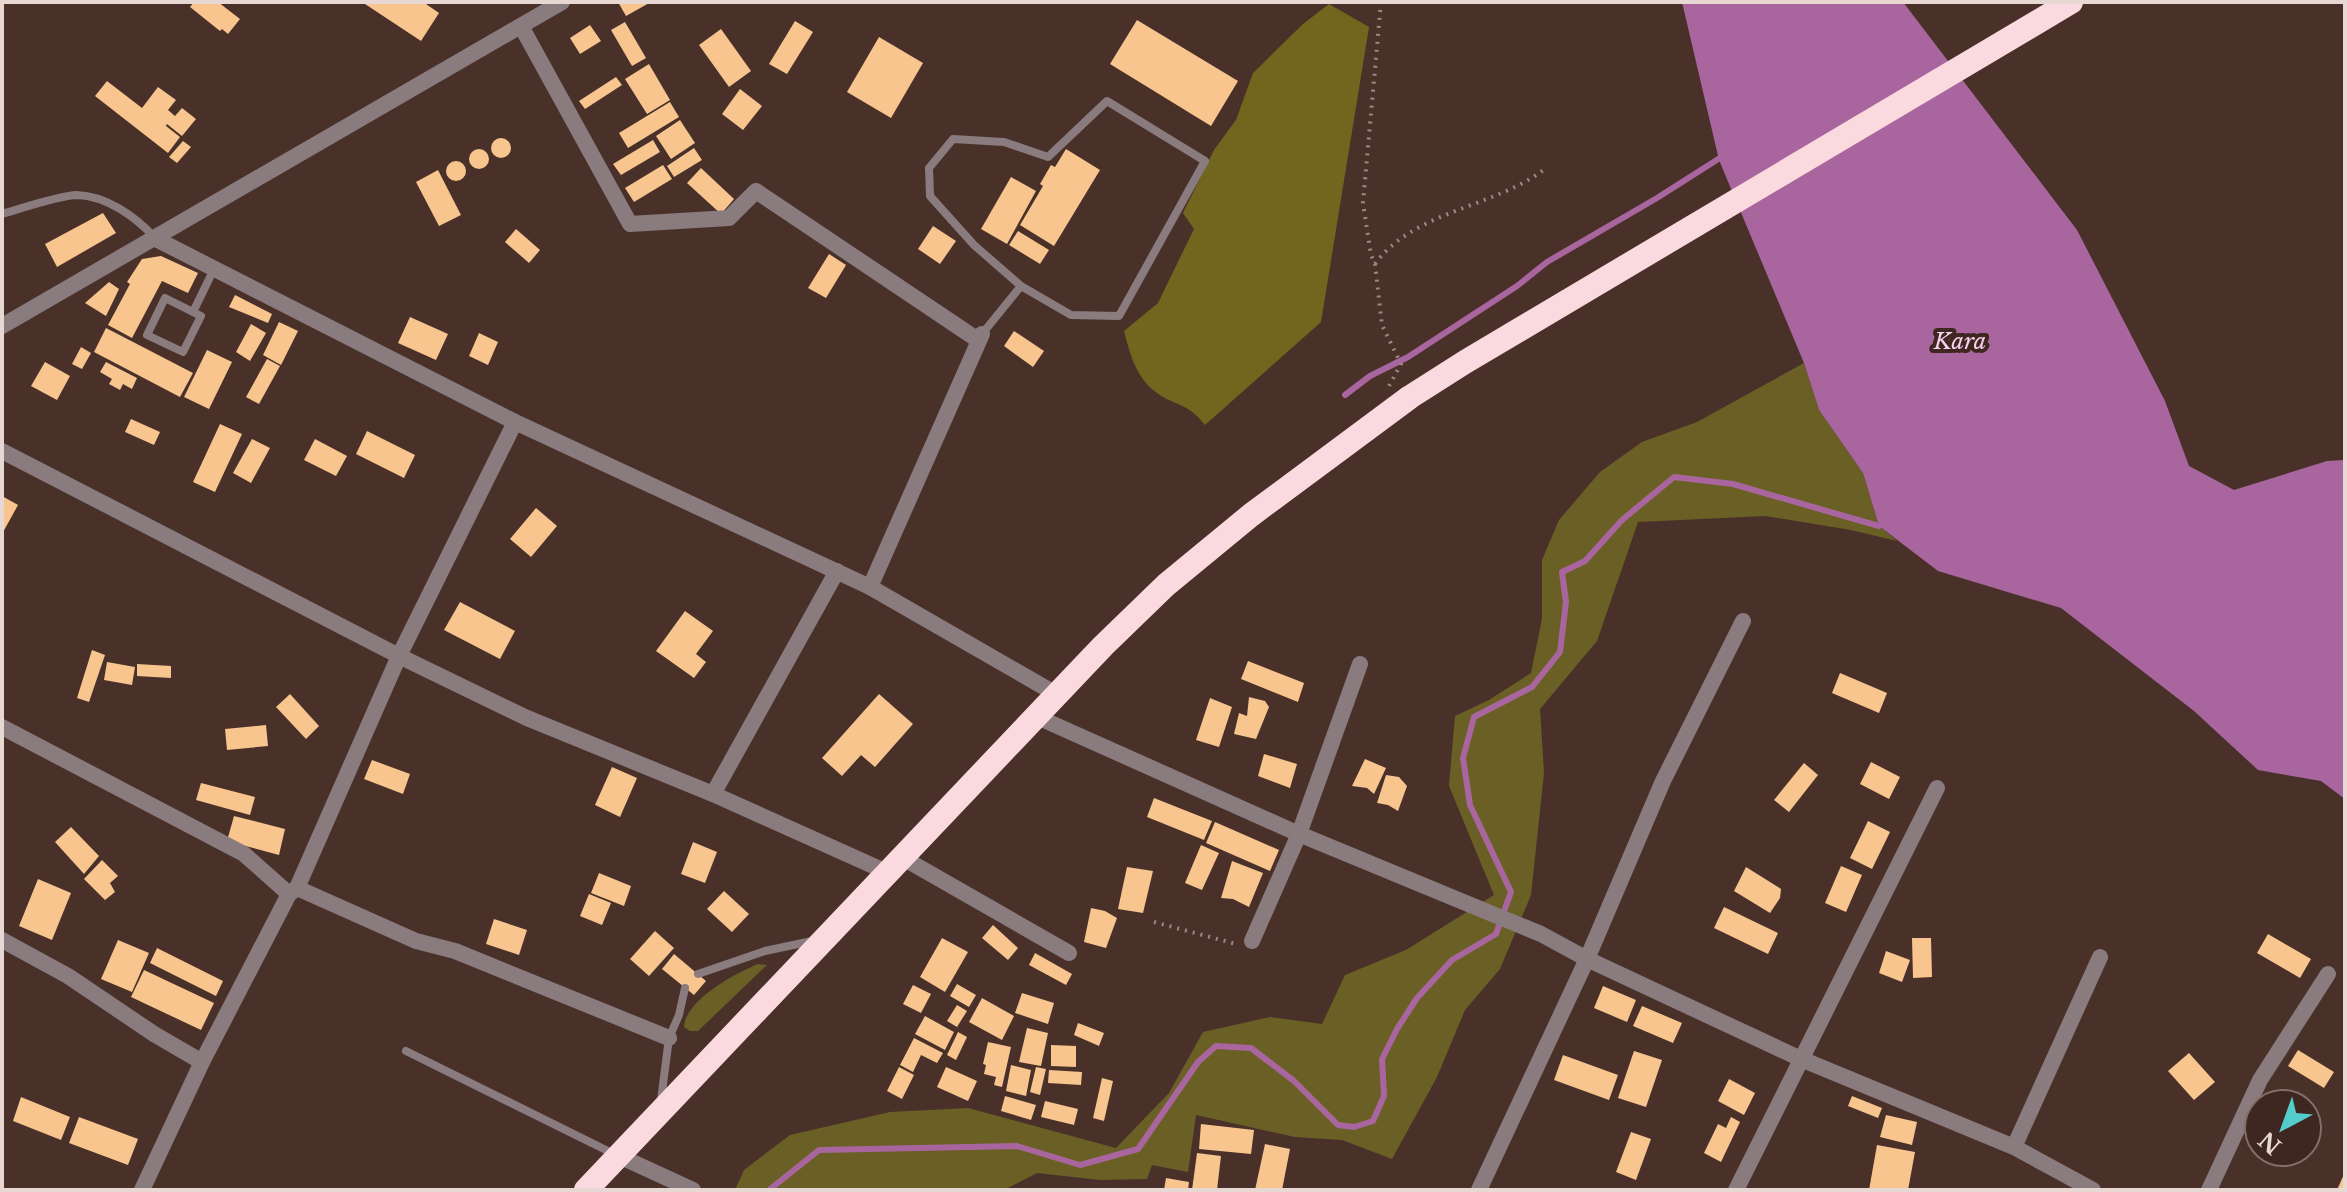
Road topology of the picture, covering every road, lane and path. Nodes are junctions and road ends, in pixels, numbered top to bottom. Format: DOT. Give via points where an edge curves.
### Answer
graph roads {
  1 [pos="562,2"];
  2 [pos="1381,2"];
  3 [pos="2071,2"];
  4 [pos="521,26"];
  5 [pos="1546,168"];
  6 [pos="2,214"];
  7 [pos="156,239"];
  8 [pos="1375,264"];
  9 [pos="214,269"];
  10 [pos="1021,286"];
  11 [pos="193,312"];
  12 [pos="2,326"];
  13 [pos="980,337"];
  14 [pos="1400,362"];
  15 [pos="515,422"];
  16 [pos="2,451"];
  17 [pos="837,571"];
  18 [pos="870,587"];
  19 [pos="1743,621"];
  20 [pos="399,656"];
  21 [pos="1360,664"];
  22 [pos="1056,694"];
  23 [pos="1035,716"];
  24 [pos="2,727"];
  25 [pos="1937,788"];
  26 [pos="713,794"];
  27 [pos="1299,834"];
  28 [pos="896,865"];
  29 [pos="293,891"];
  30 [pos="1154,922"];
  31 [pos="826,938"];
  32 [pos="2,940"];
  33 [pos="1252,941"];
  34 [pos="1069,953"];
  35 [pos="2100,957"];
  36 [pos="1587,959"];
  37 [pos="698,974"];
  38 [pos="2328,974"];
  39 [pos="685,988"];
  40 [pos="669,1038"];
  41 [pos="406,1051"];
  42 [pos="1801,1059"];
  43 [pos="202,1062"];
  44 [pos="660,1113"];
  45 [pos="2014,1147"];
  46 [pos="619,1156"];
  47 [pos="142,1190"];
  48 [pos="586,1190"];
  49 [pos="693,1190"];
  50 [pos="1479,1190"];
  51 [pos="1736,1190"];
  52 [pos="2093,1190"];
  53 [pos="2209,1190"];
  1 -- 4 [label="street"];
  2 -- 8 [label="path" via="1363,203"];
  3 -- 22 [label="highway" via="1465,362 1349,440 1166,585"];
  4 -- 7 [label="street"];
  4 -- 13 [label="street" via="630,224 729,218 756,191"];
  5 -- 8 [label="path" via="1518,187 1404,237"];
  6 -- 7 [label="lane" via="76,195 108,203 139,221"];
  7 -- 9 [label="street"];
  7 -- 12 [label="street"];
  8 -- 14 [label="path" via="1382,325"];
  9 -- 11 [label="lane"];
  9 -- 15 [label="street"];
  10 -- 10 [label="lane" via="930,196 929,168 953,139 1004,142 1048,157 1107,101 1205,161 1119,316 1071,315"];
  10 -- 13 [label="lane"];
  11 -- 11 [label="lane" via="201,316 183,352 147,335 165,298"];
  13 -- 18 [label="street"];
  15 -- 17 [label="street"];
  15 -- 20 [label="street"];
  16 -- 20 [label="street"];
  17 -- 18 [label="street"];
  17 -- 26 [label="street"];
  18 -- 22 [label="street"];
  19 -- 36 [label="street" via="1663,781"];
  20 -- 26 [label="street" via="527,718"];
  20 -- 29 [label="street"];
  21 -- 27 [label="street"];
  22 -- 23 [label="highway"];
  23 -- 27 [label="street"];
  23 -- 28 [label="highway"];
  24 -- 29 [label="street" via="244,854"];
  25 -- 42 [label="street"];
  26 -- 28 [label="street"];
  27 -- 33 [label="street"];
  27 -- 36 [label="street" via="1541,934"];
  28 -- 31 [label="highway"];
  28 -- 34 [label="street"];
  29 -- 40 [label="street"];
  29 -- 43 [label="street"];
  30 -- 33 [label="path" via="1227,943 1244,946"];
  31 -- 37 [label="lane" via="765,951"];
  31 -- 44 [label="highway"];
  32 -- 43 [label="street"];
  35 -- 45 [label="street"];
  36 -- 42 [label="street"];
  36 -- 50 [label="street"];
  38 -- 53 [label="street" via="2260,1080"];
  39 -- 40 [label="lane"];
  40 -- 44 [label="lane"];
  41 -- 46 [label="lane"];
  42 -- 45 [label="street"];
  42 -- 51 [label="street"];
  43 -- 47 [label="street"];
  44 -- 46 [label="highway"];
  45 -- 52 [label="street"];
  46 -- 48 [label="highway"];
  46 -- 49 [label="street"];
}
